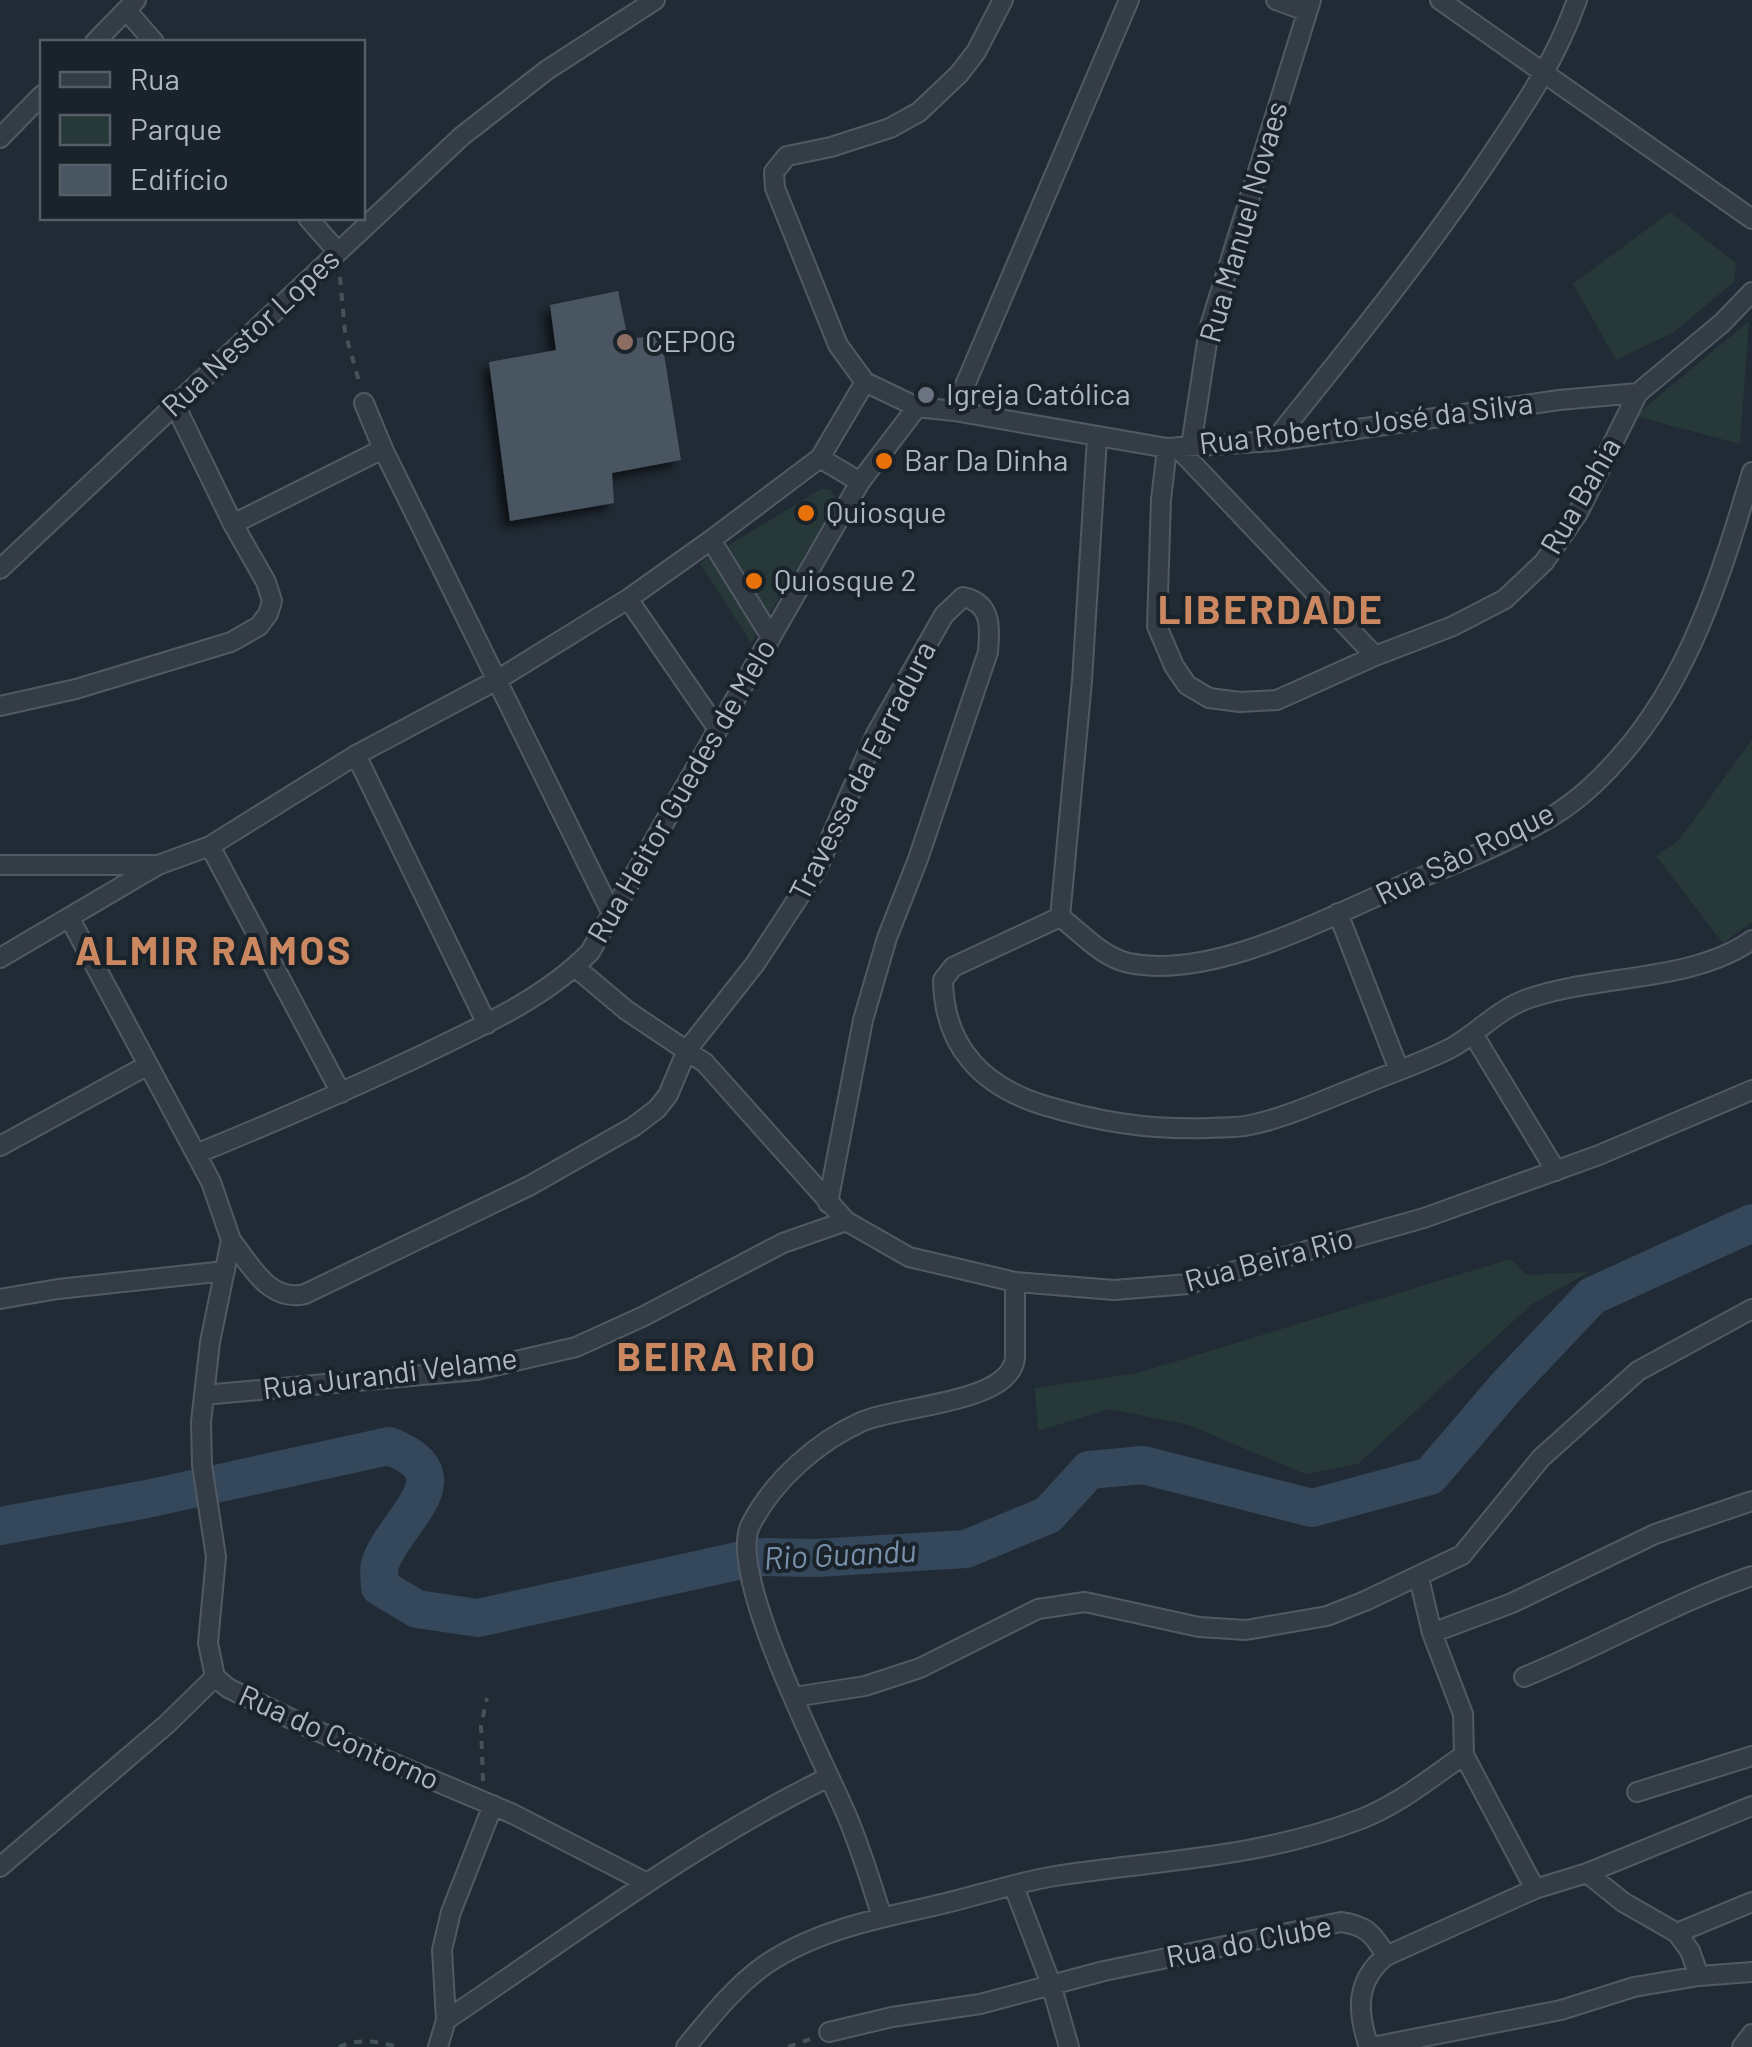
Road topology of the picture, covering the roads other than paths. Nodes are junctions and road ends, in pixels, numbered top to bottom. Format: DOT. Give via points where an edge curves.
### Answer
graph roads {
  1 [pos="655,0"];
  2 [pos="1003,0"];
  3 [pos="1129,0"];
  4 [pos="1276,0"];
  5 [pos="1440,0"];
  6 [pos="1577,0"];
  7 [pos="1309,5"];
  8 [pos="131,6"];
  9 [pos="97,40"];
  10 [pos="153,40"];
  11 [pos="1547,73"];
  12 [pos="40,98"];
  13 [pos="0,138"];
  14 [pos="1752,219"];
  15 [pos="310,220"];
  16 [pos="338,252"];
  17 [pos="1752,292"];
  18 [pos="865,382"];
  19 [pos="1638,392"];
  20 [pos="174,403"];
  21 [pos="364,403"];
  22 [pos="917,408"];
  23 [pos="954,410"];
  24 [pos="1098,438"];
  25 [pos="1274,441"];
  26 [pos="1178,447"];
  27 [pos="384,450"];
  28 [pos="820,458"];
  29 [pos="1752,472"];
  30 [pos="860,482"];
  31 [pos="233,524"];
  32 [pos="711,540"];
  33 [pos="0,569"];
  34 [pos="628,598"];
  35 [pos="772,636"];
  36 [pos="1375,656"];
  37 [pos="497,680"];
  38 [pos="0,706"];
  39 [pos="716,728"];
  40 [pos="356,755"];
  41 [pos="210,846"];
  42 [pos="0,865"];
  43 [pos="158,865"];
  44 [pos="1338,914"];
  45 [pos="613,916"];
  46 [pos="1060,917"];
  47 [pos="70,920"];
  48 [pos="1752,940"];
  49 [pos="0,958"];
  50 [pos="575,967"];
  51 [pos="487,1024"];
  52 [pos="1473,1034"];
  53 [pos="688,1050"];
  54 [pos="148,1065"];
  55 [pos="1399,1070"];
  56 [pos="1752,1090"];
  57 [pos="341,1093"];
  58 [pos="0,1146"];
  59 [pos="196,1154"];
  60 [pos="1556,1171"];
  61 [pos="828,1203"];
  62 [pos="846,1221"];
  63 [pos="231,1240"];
  64 [pos="225,1272"];
  65 [pos="1015,1282"];
  66 [pos="0,1300"];
  67 [pos="1752,1309"];
  68 [pos="204,1395"];
  69 [pos="1752,1501"];
  70 [pos="1752,1576"];
  71 [pos="1419,1578"];
  72 [pos="1432,1633"];
  73 [pos="215,1677"];
  74 [pos="1524,1677"];
  75 [pos="794,1698"];
  76 [pos="1464,1755"];
  77 [pos="1752,1756"];
  78 [pos="829,1777"];
  79 [pos="1637,1792"];
  80 [pos="488,1803"];
  81 [pos="1752,1806"];
  82 [pos="0,1867"];
  83 [pos="1586,1873"];
  84 [pos="647,1883"];
  85 [pos="1014,1887"];
  86 [pos="1535,1889"];
  87 [pos="1752,1902"];
  88 [pos="882,1917"];
  89 [pos="1677,1933"];
  90 [pos="1386,1956"];
  91 [pos="1752,1972"];
  92 [pos="1699,1976"];
  93 [pos="1051,1984"];
  94 [pos="446,2020"];
  95 [pos="829,2032"];
  96 [pos="1752,2034"];
  97 [pos="438,2047"];
  98 [pos="686,2047"];
  99 [pos="1069,2047"];
  100 [pos="1370,2047"];
  101 [pos="1742,2047"];
  1 -- 16 [label="street, Rua Nestor Lopes" via="462,136"];
  2 -- 18 [label="street" via="976,52 919,112 890,128 788,156 774,172 827,322"];
  3 -- 23 [label="street"];
  4 -- 7 [label="street"];
  5 -- 11 [label="street"];
  6 -- 11 [label="street"];
  7 -- 26 [label="street, Rua Manuel Novaes"];
  8 -- 9 [label="street"];
  8 -- 10 [label="street"];
  11 -- 14 [label="street"];
  11 -- 25 [label="street" via="1464,196"];
  12 -- 13 [label="street"];
  15 -- 16 [label="street"];
  16 -- 20 [label="street, Rua Nestor Lopes"];
  17 -- 19 [label="street"];
  18 -- 22 [label="street"];
  18 -- 28 [label="street"];
  19 -- 25 [label="street, Rua Roberto José da Silva"];
  19 -- 36 [label="street, Rua Bahia" via="1578,513 1544,562 1505,599"];
  20 -- 31 [label="street"];
  20 -- 33 [label="street, Rua Nestor Lopes"];
  21 -- 27 [label="street"];
  22 -- 23 [label="street, Rua Roberto José da Silva"];
  22 -- 30 [label="street, Rua Heitor Guedes de Melo"];
  23 -- 24 [label="street, Rua Roberto José da Silva"];
  24 -- 26 [label="street, Rua Roberto José da Silva"];
  24 -- 46 [label="street"];
  25 -- 26 [label="street, Rua Roberto José da Silva"];
  26 -- 36 [label="street"];
  26 -- 36 [label="street, Rua Bahia" via="1161,500 1157,626 1187,685 1221,700 1277,700"];
  27 -- 31 [label="street"];
  27 -- 37 [label="street"];
  28 -- 30 [label="street"];
  28 -- 32 [label="street"];
  29 -- 44 [label="street, Rua Sâo Roque" via="1709,607 1676,674 1618,759 1544,822"];
  30 -- 35 [label="street, Rua Heitor Guedes de Melo"];
  31 -- 38 [label="street" via="272,601 259,626 231,642"];
  32 -- 34 [label="street"];
  32 -- 35 [label="street"];
  34 -- 37 [label="street"];
  34 -- 39 [label="street"];
  35 -- 39 [label="street, Rua Heitor Guedes de Melo"];
  37 -- 40 [label="street"];
  37 -- 45 [label="street"];
  39 -- 45 [label="street, Rua Heitor Guedes de Melo"];
  40 -- 41 [label="street"];
  40 -- 51 [label="street"];
  41 -- 43 [label="street"];
  41 -- 57 [label="street"];
  42 -- 43 [label="street"];
  43 -- 47 [label="street"];
  44 -- 46 [label="street, Rua Sâo Roque" via="1283,940 1170,965 1128,963 1105,954"];
  44 -- 55 [label="street"];
  45 -- 50 [label="street, Rua Heitor Guedes de Melo"];
  46 -- 55 [label="street" via="952,967 943,980 949,1022 967,1060 1010,1094 1098,1122 1158,1130 1245,1126"];
  47 -- 49 [label="street"];
  47 -- 54 [label="street, Rua do Contorno"];
  48 -- 52 [label="street" via="1701,964 1523,1000"];
  50 -- 51 [label="street, Rua Heitor Guedes de Melo"];
  50 -- 53 [label="street, Rua Beira Rio"];
  51 -- 57 [label="street, Rua Heitor Guedes de Melo"];
  52 -- 55 [label="street"];
  52 -- 60 [label="street"];
  53 -- 61 [label="street, Rua Beira Rio"];
  53 -- 61 [label="street, Travessa da Ferradura" via="818,869 876,734 944,615 956,600 971,598 990,622 988,652 862,1020"];
  53 -- 63 [label="street, Travessa da Ferradura" via="668,1095 633,1128 318,1289 294,1297 274,1290"];
  54 -- 58 [label="street"];
  54 -- 59 [label="street, Rua do Contorno"];
  56 -- 60 [label="street, Rua Beira Rio"];
  57 -- 59 [label="street, Rua Heitor Guedes de Melo"];
  59 -- 63 [label="street, Rua do Contorno"];
  60 -- 65 [label="street, Rua Beira Rio" via="1424,1218 1189,1284 1114,1290"];
  61 -- 62 [label="street, Rua Beira Rio"];
  62 -- 65 [label="street, Rua Beira Rio" via="909,1257"];
  62 -- 68 [label="street, Rua Jurandi Velame" via="783,1243 576,1347 477,1370"];
  63 -- 64 [label="street, Rua do Contorno"];
  64 -- 66 [label="street"];
  64 -- 68 [label="street, Rua do Contorno"];
  65 -- 75 [label="street" via="1014,1370 1005,1380 972,1395 876,1416 829,1439 792,1470 750,1524 744,1541 754,1594"];
  67 -- 71 [label="street" via="1638,1371 1541,1458 1462,1555"];
  68 -- 73 [label="street, Rua do Contorno" via="202,1464 216,1557 208,1643"];
  69 -- 72 [label="street" via="1655,1534 1512,1603"];
  70 -- 74 [label="street"];
  71 -- 72 [label="street"];
  71 -- 75 [label="street" via="1327,1616 1246,1630 1199,1627 1085,1602 1056,1605 920,1668"];
  72 -- 76 [label="street" via="1463,1714"];
  73 -- 80 [label="street, Rua do Contorno" via="310,1728"];
  73 -- 82 [label="street"];
  75 -- 78 [label="street"];
  76 -- 85 [label="street" via="1364,1818 1292,1842"];
  76 -- 86 [label="street"];
  77 -- 79 [label="street"];
  78 -- 84 [label="street"];
  78 -- 88 [label="street"];
  80 -- 84 [label="street, Rua do Contorno"];
  80 -- 94 [label="street" via="442,1950"];
  81 -- 83 [label="street"];
  83 -- 86 [label="street"];
  83 -- 89 [label="street"];
  84 -- 94 [label="street"];
  85 -- 88 [label="street"];
  85 -- 93 [label="street"];
  86 -- 90 [label="street"];
  87 -- 89 [label="street"];
  88 -- 98 [label="street" via="813,1940 768,1964"];
  89 -- 92 [label="street"];
  90 -- 93 [label="street, Rua do Clube" via="1366,1928 1341,1922"];
  90 -- 100 [label="street" via="1362,1992 1359,2010"];
  91 -- 92 [label="street"];
  92 -- 100 [label="street"];
  93 -- 95 [label="street, Rua do Clube"];
  93 -- 99 [label="street"];
  94 -- 97 [label="street"];
  96 -- 101 [label="street"];
}
